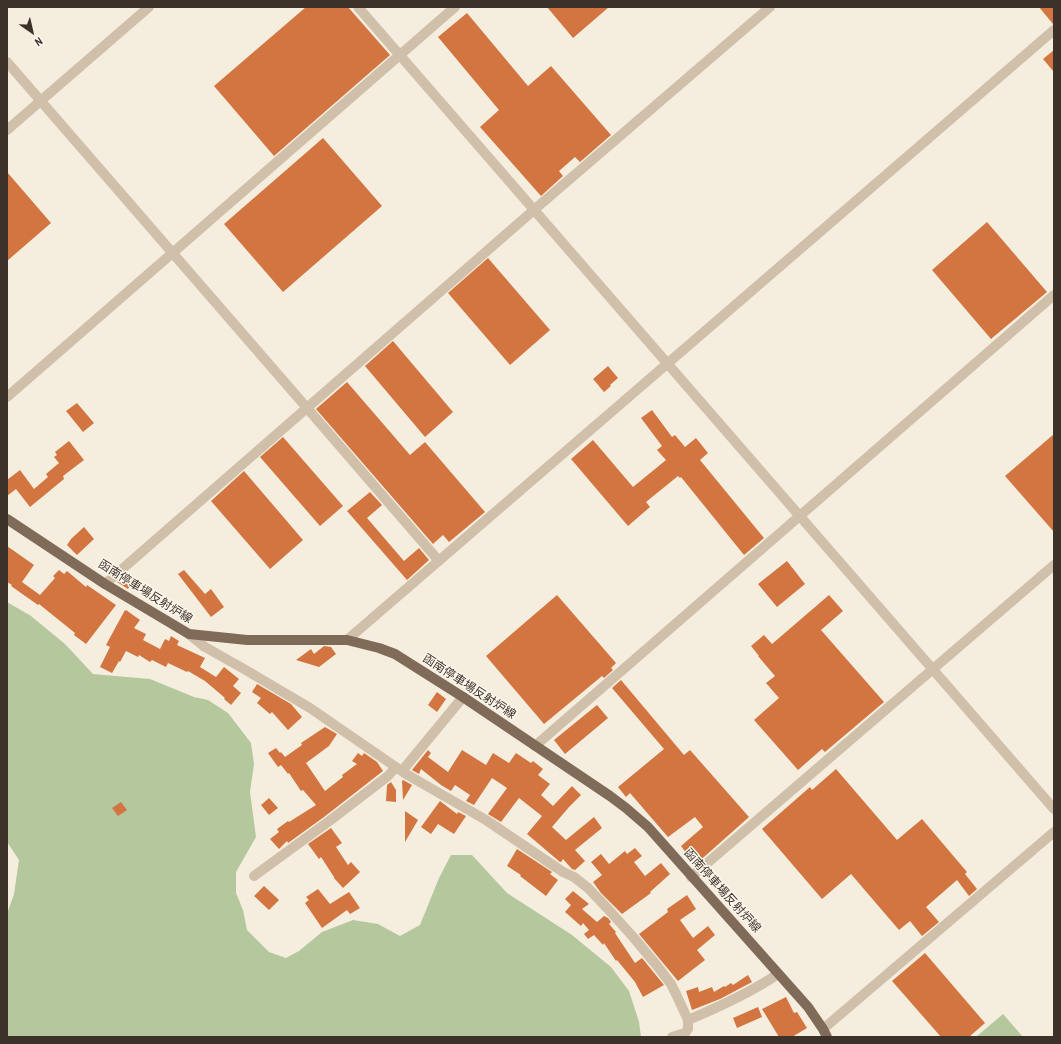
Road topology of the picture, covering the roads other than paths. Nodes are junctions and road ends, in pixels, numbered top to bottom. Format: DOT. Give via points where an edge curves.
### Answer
graph roads {
  1 [pos="149,7"];
  2 [pos="358,7"];
  3 [pos="455,7"];
  4 [pos="770,7"];
  5 [pos="1054,30"];
  6 [pos="400,55"];
  7 [pos="7,62"];
  8 [pos="40,101"];
  9 [pos="7,130"];
  10 [pos="535,210"];
  11 [pos="172,253"];
  12 [pos="1054,295"];
  13 [pos="668,364"];
  14 [pos="7,397"];
  15 [pos="307,408"];
  16 [pos="799,516"];
  17 [pos="7,519"];
  18 [pos="439,561"];
  19 [pos="1054,565"];
  20 [pos="105,584"];
  21 [pos="189,634"];
  22 [pos="347,640"];
  23 [pos="933,669"];
  24 [pos="463,697"];
  25 [pos="536,746"];
  26 [pos="399,769"];
  27 [pos="1054,809"];
  28 [pos="1054,832"];
  29 [pos="254,876"];
  30 [pos="691,877"];
  31 [pos="778,974"];
  32 [pos="688,1020"];
  33 [pos="825,1033"];
  34 [pos="672,1037"];
  1 -- 8 [label="street"];
  2 -- 6 [label="street"];
  3 -- 6 [label="street"];
  4 -- 10 [label="street"];
  5 -- 13 [label="street"];
  6 -- 10 [label="street"];
  6 -- 11 [label="street"];
  7 -- 8 [label="street"];
  8 -- 9 [label="street"];
  8 -- 11 [label="street"];
  10 -- 13 [label="street"];
  10 -- 15 [label="street"];
  11 -- 14 [label="street"];
  11 -- 15 [label="street"];
  12 -- 16 [label="street"];
  13 -- 16 [label="street"];
  13 -- 18 [label="street"];
  15 -- 18 [label="street"];
  15 -- 20 [label="street"];
  16 -- 23 [label="street"];
  16 -- 25 [label="street"];
  17 -- 20 [label="main road, 函南停車場反射炉線"];
  18 -- 22 [label="street"];
  19 -- 23 [label="street"];
  20 -- 21 [label="main road, 函南停車場反射炉線"];
  21 -- 22 [label="main road, 函南停車場反射炉線" via="247,640"];
  21 -- 26 [label="street" via="205,647 310,708"];
  22 -- 24 [label="main road, 函南停車場反射炉線" via="395,654"];
  23 -- 27 [label="street"];
  23 -- 30 [label="street"];
  24 -- 25 [label="main road, 函南停車場反射炉線"];
  24 -- 26 [label="street"];
  25 -- 30 [label="main road, 函南停車場反射炉線" via="626,808 648,827"];
  26 -- 29 [label="street"];
  26 -- 32 [label="street" via="486,820 588,888 662,972 671,984"];
  28 -- 33 [label="street"];
  30 -- 31 [label="main road, 函南停車場反射炉線"];
  31 -- 32 [label="street" via="722,1006"];
  31 -- 33 [label="main road, 函南停車場反射炉線" via="808,1007"];
  32 -- 34 [label="street" via="688,1029 685,1033"];
}
